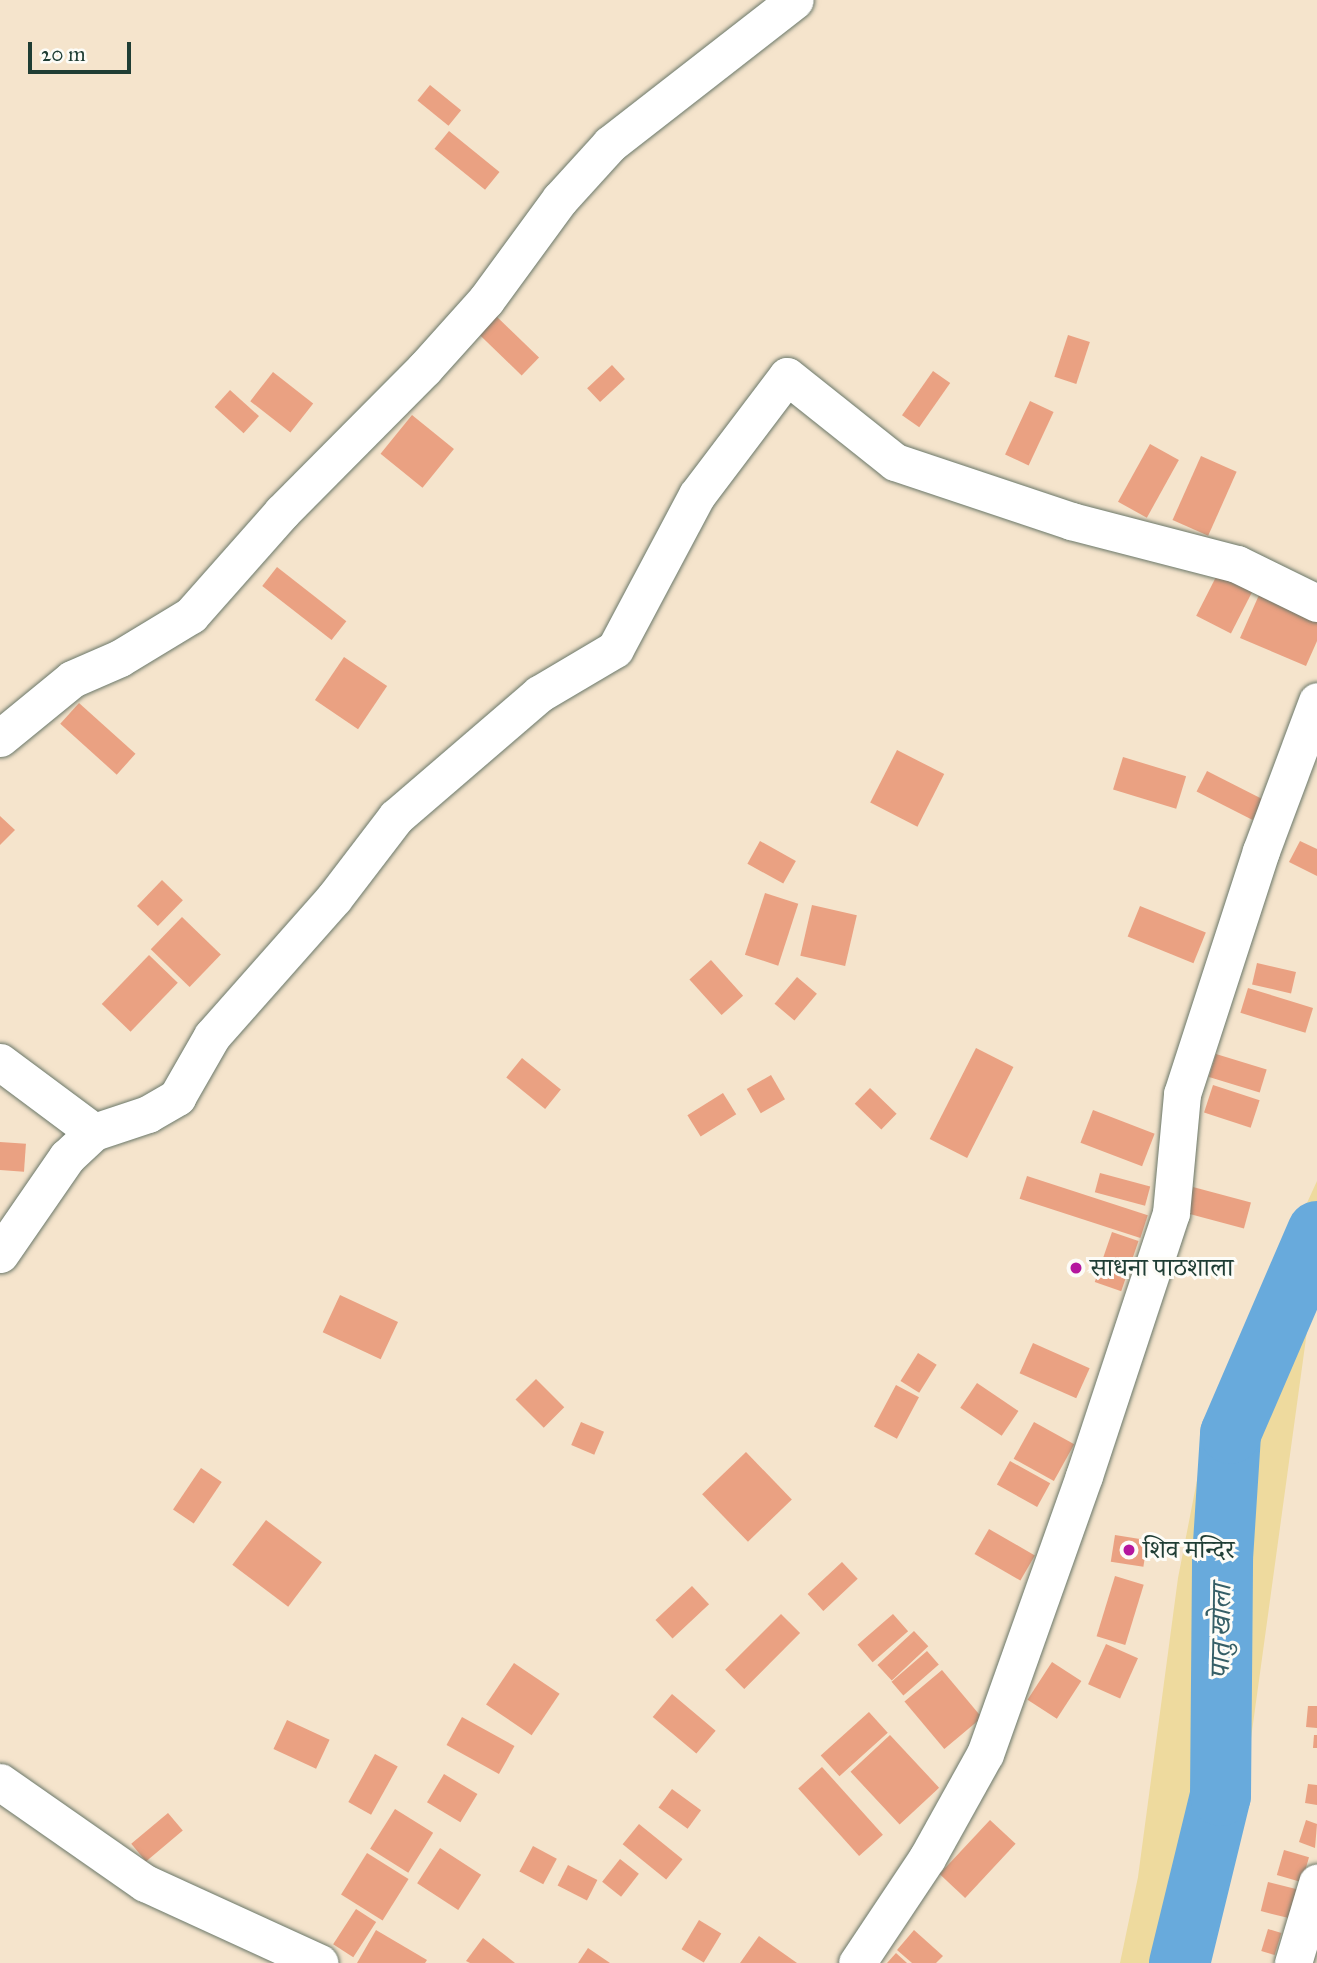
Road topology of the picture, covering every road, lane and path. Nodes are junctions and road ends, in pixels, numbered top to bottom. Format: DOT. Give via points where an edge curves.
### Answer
graph roads {
  1 [pos="795,0"];
  2 [pos="1317,603"];
  3 [pos="1317,701"];
  4 [pos="0,738"];
  5 [pos="0,1062"];
  6 [pos="94,1132"];
  7 [pos="0,1254"];
  8 [pos="0,1782"];
  9 [pos="1317,1883"];
  10 [pos="320,1963"];
  11 [pos="858,1963"];
  12 [pos="1293,1963"];
  1 -- 4 [label="street" via="610,144 560,199 486,300 282,512 191,615 120,658 72,679"];
  2 -- 6 [label="street" via="1237,564 1071,521 895,462 787,376 696,495 615,649 539,694 396,817 334,898 212,1036 177,1097 148,1114"];
  3 -- 11 [label="street" via="1261,851 1182,1094 1171,1213 985,1754 927,1858"];
  5 -- 6 [label="street"];
  6 -- 7 [label="street" via="67,1157"];
  8 -- 10 [label="street" via="145,1883"];
  9 -- 12 [label="street"];
}
